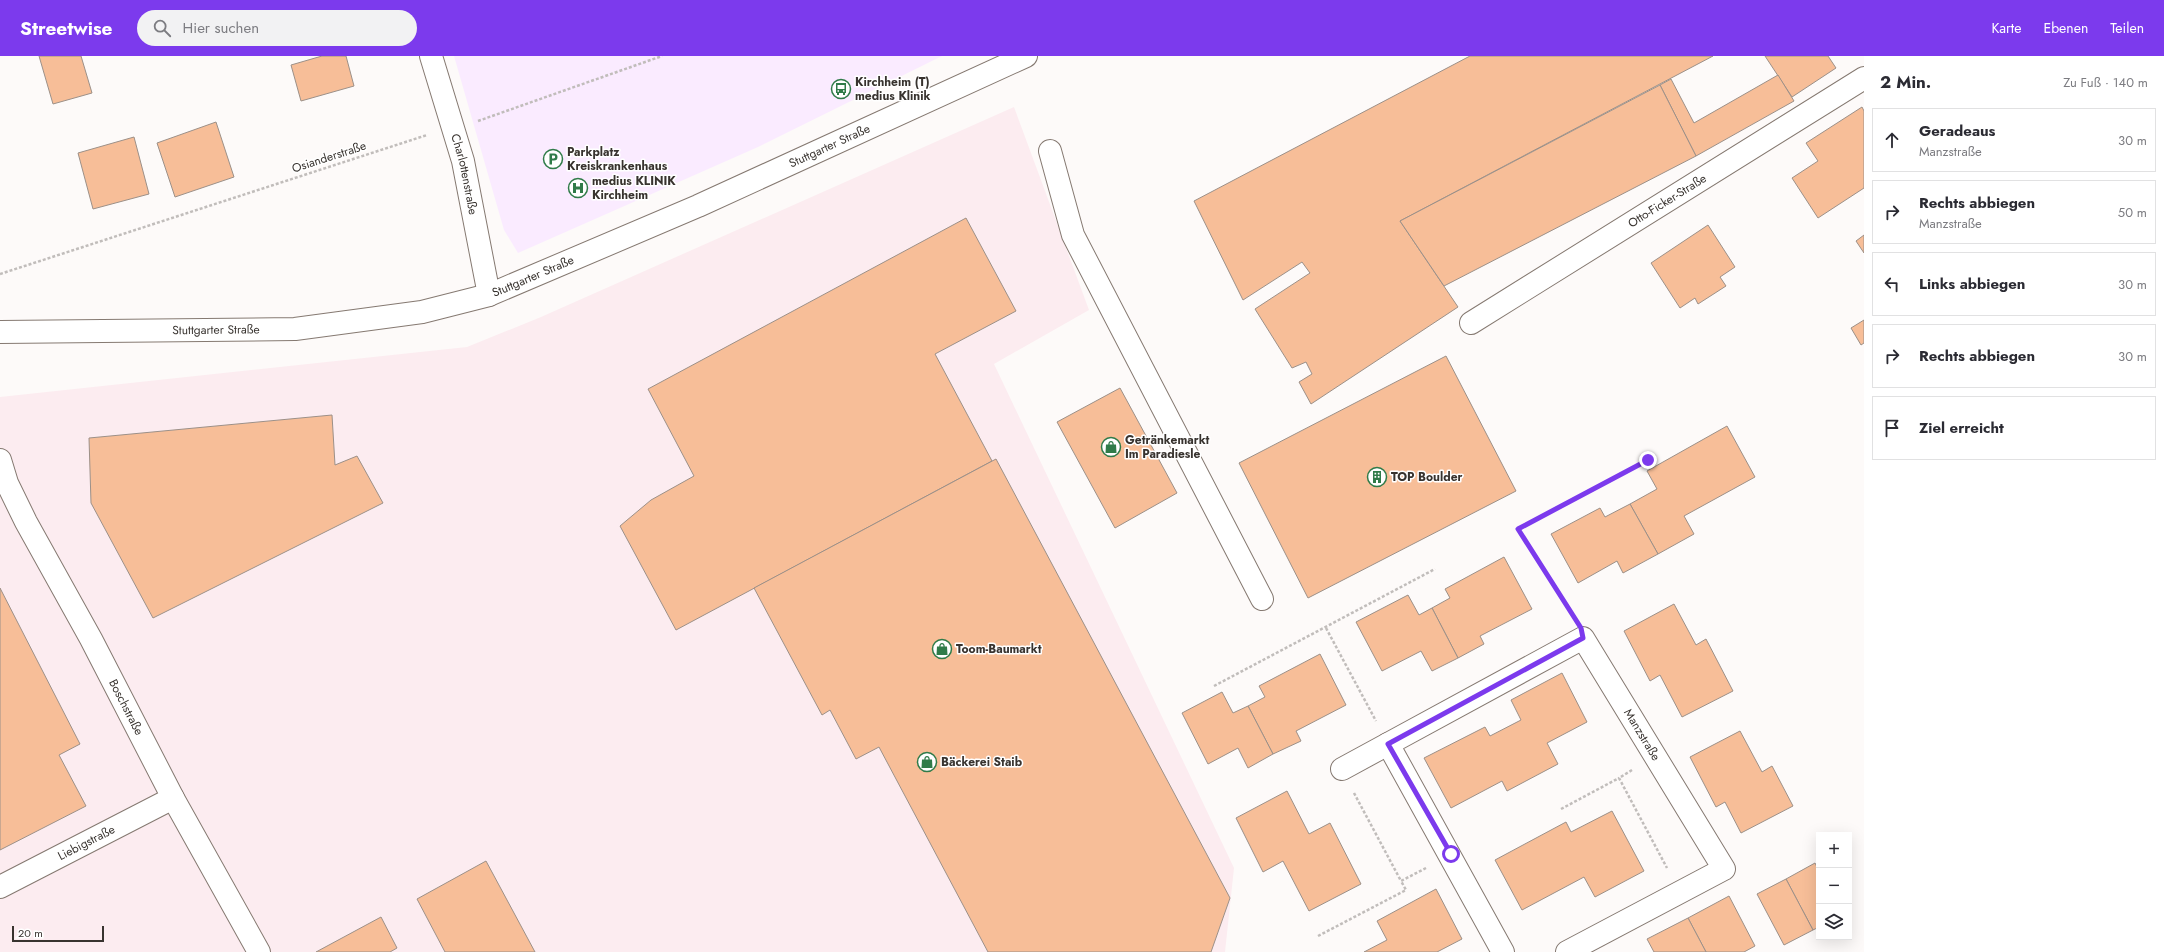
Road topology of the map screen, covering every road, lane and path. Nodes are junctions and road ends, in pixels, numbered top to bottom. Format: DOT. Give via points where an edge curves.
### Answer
graph roads {
  1 [pos="431,56"];
  2 [pos="662,56"];
  3 [pos="1026,56"];
  4 [pos="1864,78"];
  5 [pos="452,126"];
  6 [pos="1050,151"];
  7 [pos="0,274"];
  8 [pos="489,295"];
  9 [pos="1471,323"];
  10 [pos="0,332"];
  11 [pos="0,460"];
  12 [pos="1648,460"];
  13 [pos="1435,569"];
  14 [pos="1262,599"];
  15 [pos="1326,628"];
  16 [pos="1583,638"];
  17 [pos="1214,686"];
  18 [pos="1388,744"];
  19 [pos="1655,757"];
  20 [pos="1342,769"];
  21 [pos="1619,778"];
  22 [pos="173,798"];
  23 [pos="1561,809"];
  24 [pos="1451,854"];
  25 [pos="1401,881"];
  26 [pos="0,887"];
  27 [pos="1679,893"];
  28 [pos="1318,936"];
  29 [pos="260,952"];
  30 [pos="1504,952"];
  31 [pos="1567,952"];
  1 -- 5 [label="street, Charlottenstraße"];
  2 -- 5 [label="path, Osianderstraße" via="472,123"];
  3 -- 8 [label="street, Stuttgarter Straße" via="698,206"];
  4 -- 9 [label="street, Otto-Ficker-Straße"];
  5 -- 7 [label="path, Osianderstraße"];
  5 -- 8 [label="street, Charlottenstraße" via="463,161"];
  6 -- 14 [label="street" via="1073,235"];
  8 -- 10 [label="street, Stuttgarter Straße" via="422,312 295,329"];
  11 -- 22 [label="street, Boschstraße" via="7,483 26,522 91,639"];
  12 -- 16 [label="path" via="1518,529 1581,628"];
  13 -- 15 [label="path"];
  15 -- 17 [label="path"];
  15 -- 18 [label="path"];
  16 -- 18 [label="street"];
  16 -- 19 [label="street, Manzstraße"];
  18 -- 20 [label="street"];
  18 -- 24 [label="street"];
  19 -- 21 [label="path"];
  19 -- 27 [label="street, Manzstraße" via="1724,869"];
  20 -- 25 [label="path"];
  21 -- 23 [label="path"];
  21 -- 27 [label="path"];
  22 -- 26 [label="street, Liebigstraße"];
  22 -- 29 [label="street, Boschstraße"];
  24 -- 25 [label="path"];
  24 -- 30 [label="street"];
  25 -- 28 [label="path" via="1406,890"];
  27 -- 31 [label="street, Manzstraße"];
}
